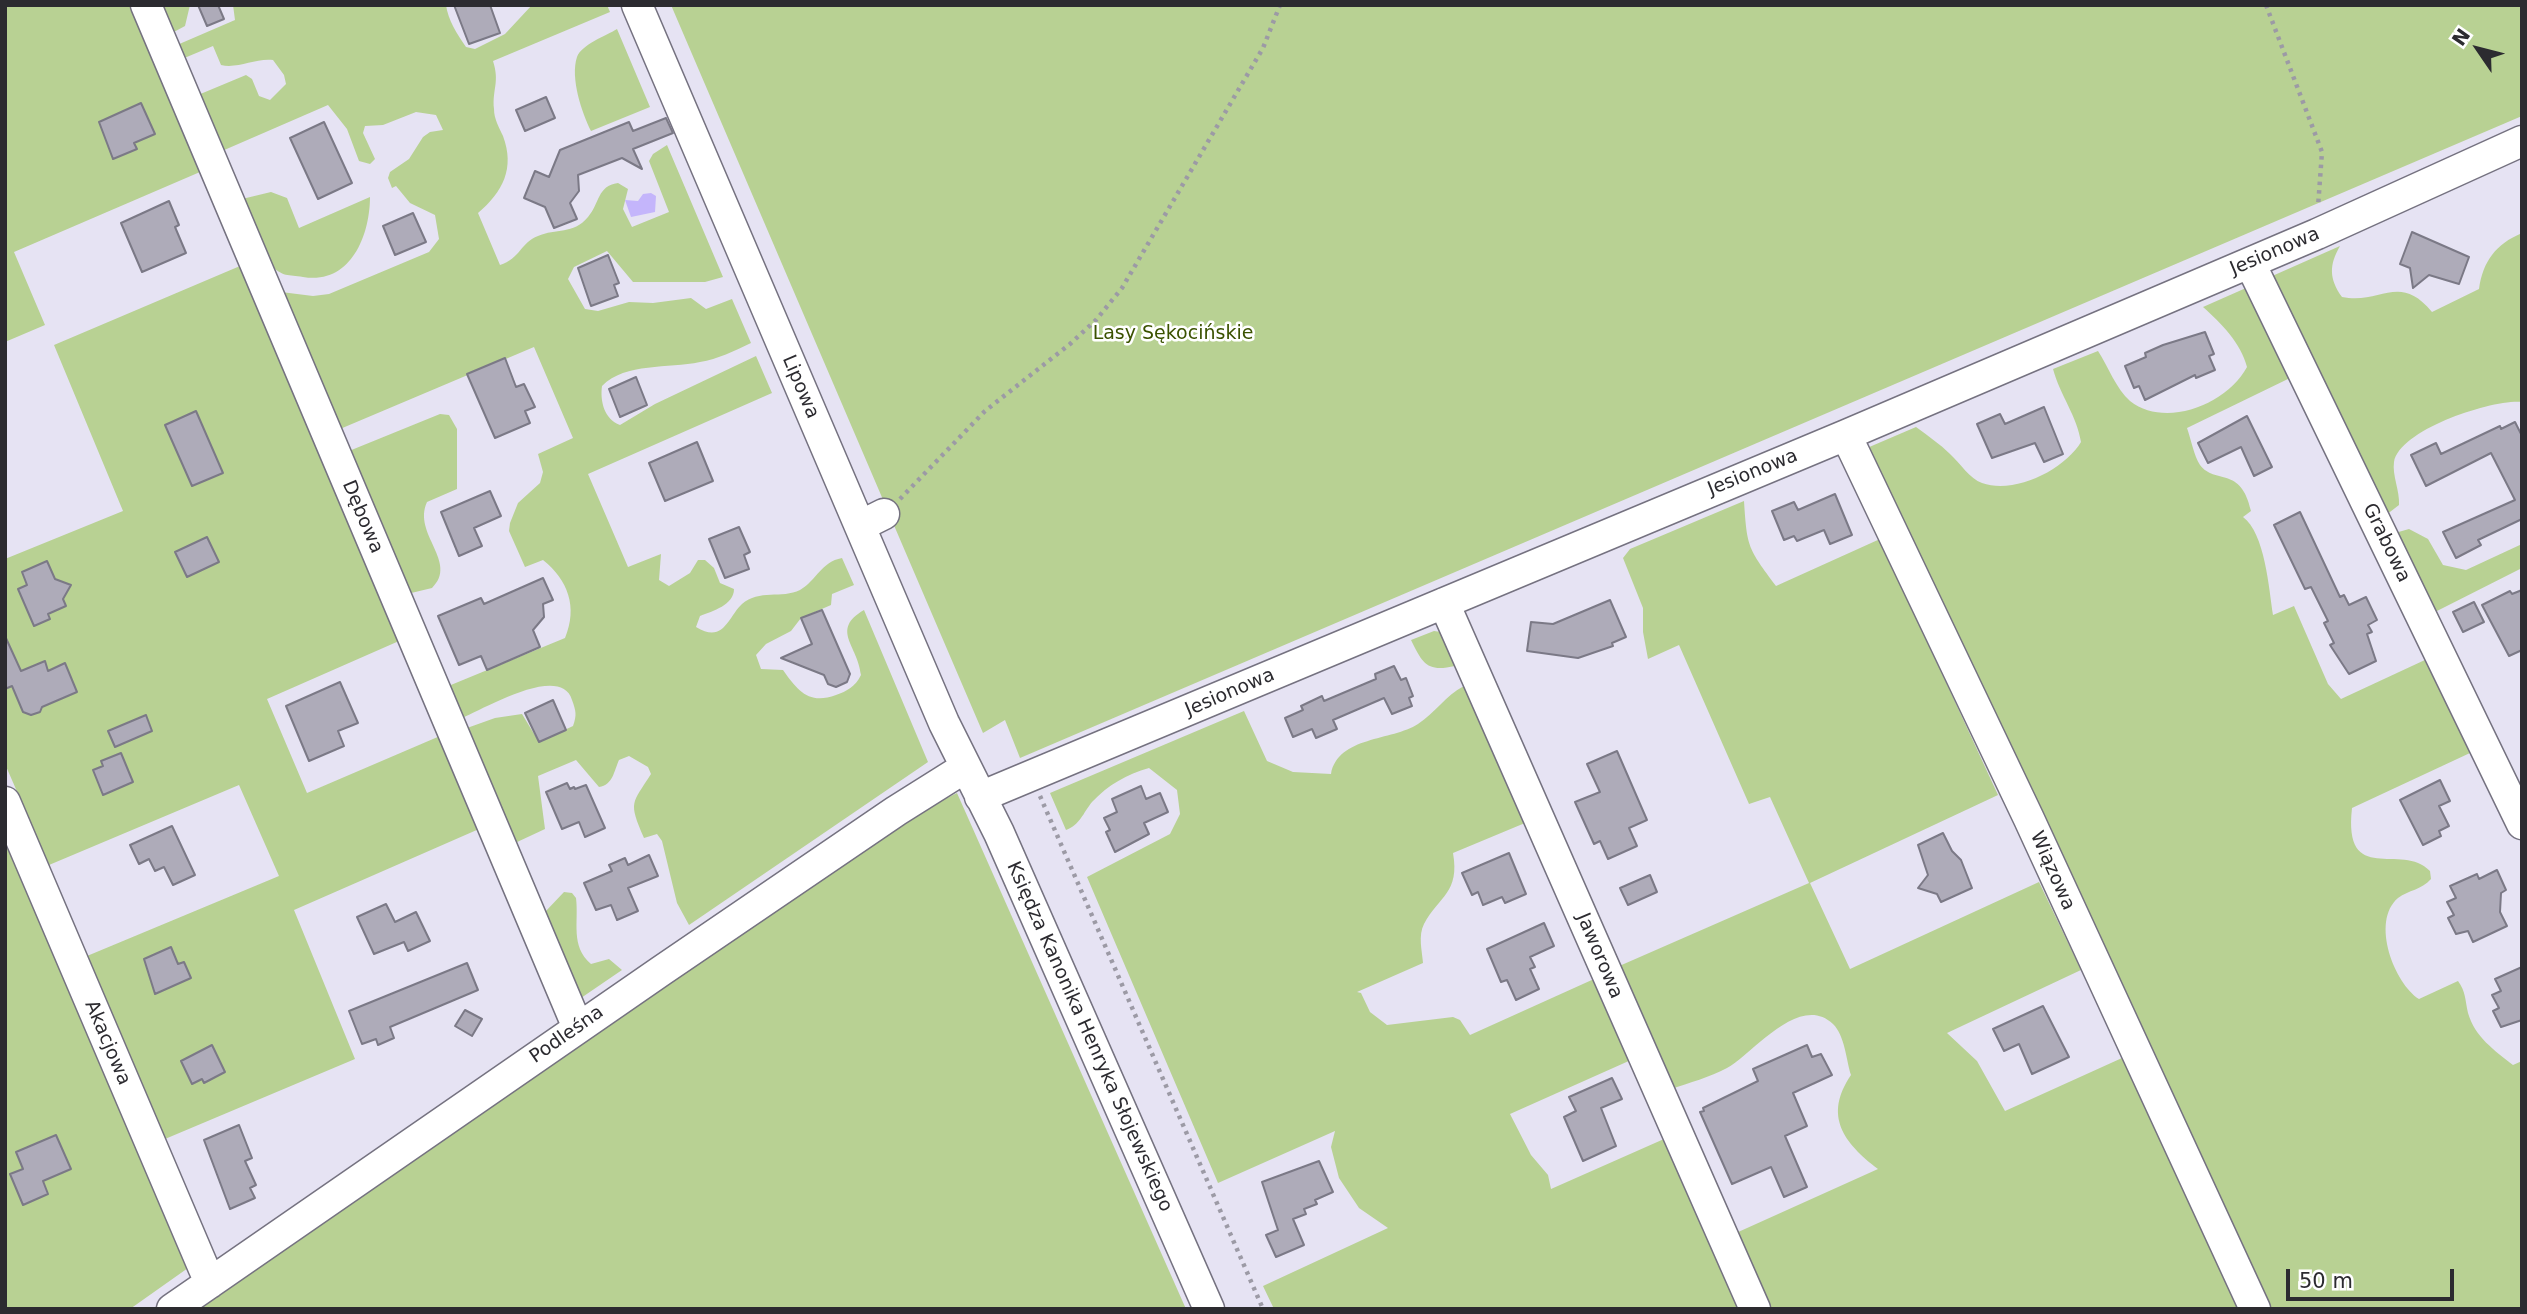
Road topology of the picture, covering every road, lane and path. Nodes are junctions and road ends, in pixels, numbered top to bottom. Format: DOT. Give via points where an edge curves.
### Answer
graph roads {
  1 [pos="146,5"];
  2 [pos="637,5"];
  3 [pos="1280,5"];
  4 [pos="2266,5"];
  5 [pos="2522,141"];
  6 [pos="2317,234"];
  7 [pos="2250,262"];
  8 [pos="1846,435"];
  9 [pos="872,520"];
  10 [pos="1444,603"];
  11 [pos="966,767"];
  12 [pos="1031,776"];
  13 [pos="980,797"];
  14 [pos="5,802"];
  15 [pos="2522,824"];
  16 [pos="578,1028"];
  17 [pos="210,1283"];
  18 [pos="172,1309"];
  19 [pos="1209,1309"];
  20 [pos="1263,1309"];
  21 [pos="1755,1309"];
  22 [pos="2255,1309"];
  1 -- 16 [label="street, Dębowa"];
  2 -- 9 [label="street, Lipowa"];
  3 -- 9 [label="path" via="1263,48 1122,288 1096,320 985,411"];
  4 -- 6 [label="path" via="2322,152"];
  5 -- 6 [label="street, Jesionowa"];
  6 -- 7 [label="street, Jesionowa"];
  7 -- 8 [label="street, Jesionowa"];
  7 -- 15 [label="street, Grabowa"];
  8 -- 10 [label="street, Jesionowa"];
  8 -- 22 [label="street, Wiązowa"];
  9 -- 11 [label="street, Lipowa"];
  10 -- 12 [label="street, Jesionowa"];
  10 -- 21 [label="street, Jaworowa"];
  11 -- 13 [label="street, Księdza Kanonika Henryka Słojewskiego"];
  11 -- 16 [label="street, Podleśna"];
  12 -- 13 [label="street, Jesionowa"];
  12 -- 20 [label="path"];
  13 -- 19 [label="street, Księdza Kanonika Henryka Słojewskiego"];
  14 -- 17 [label="street, Akacjowa"];
  16 -- 17 [label="street, Podleśna"];
  17 -- 18 [label="street, Podleśna"];
}
